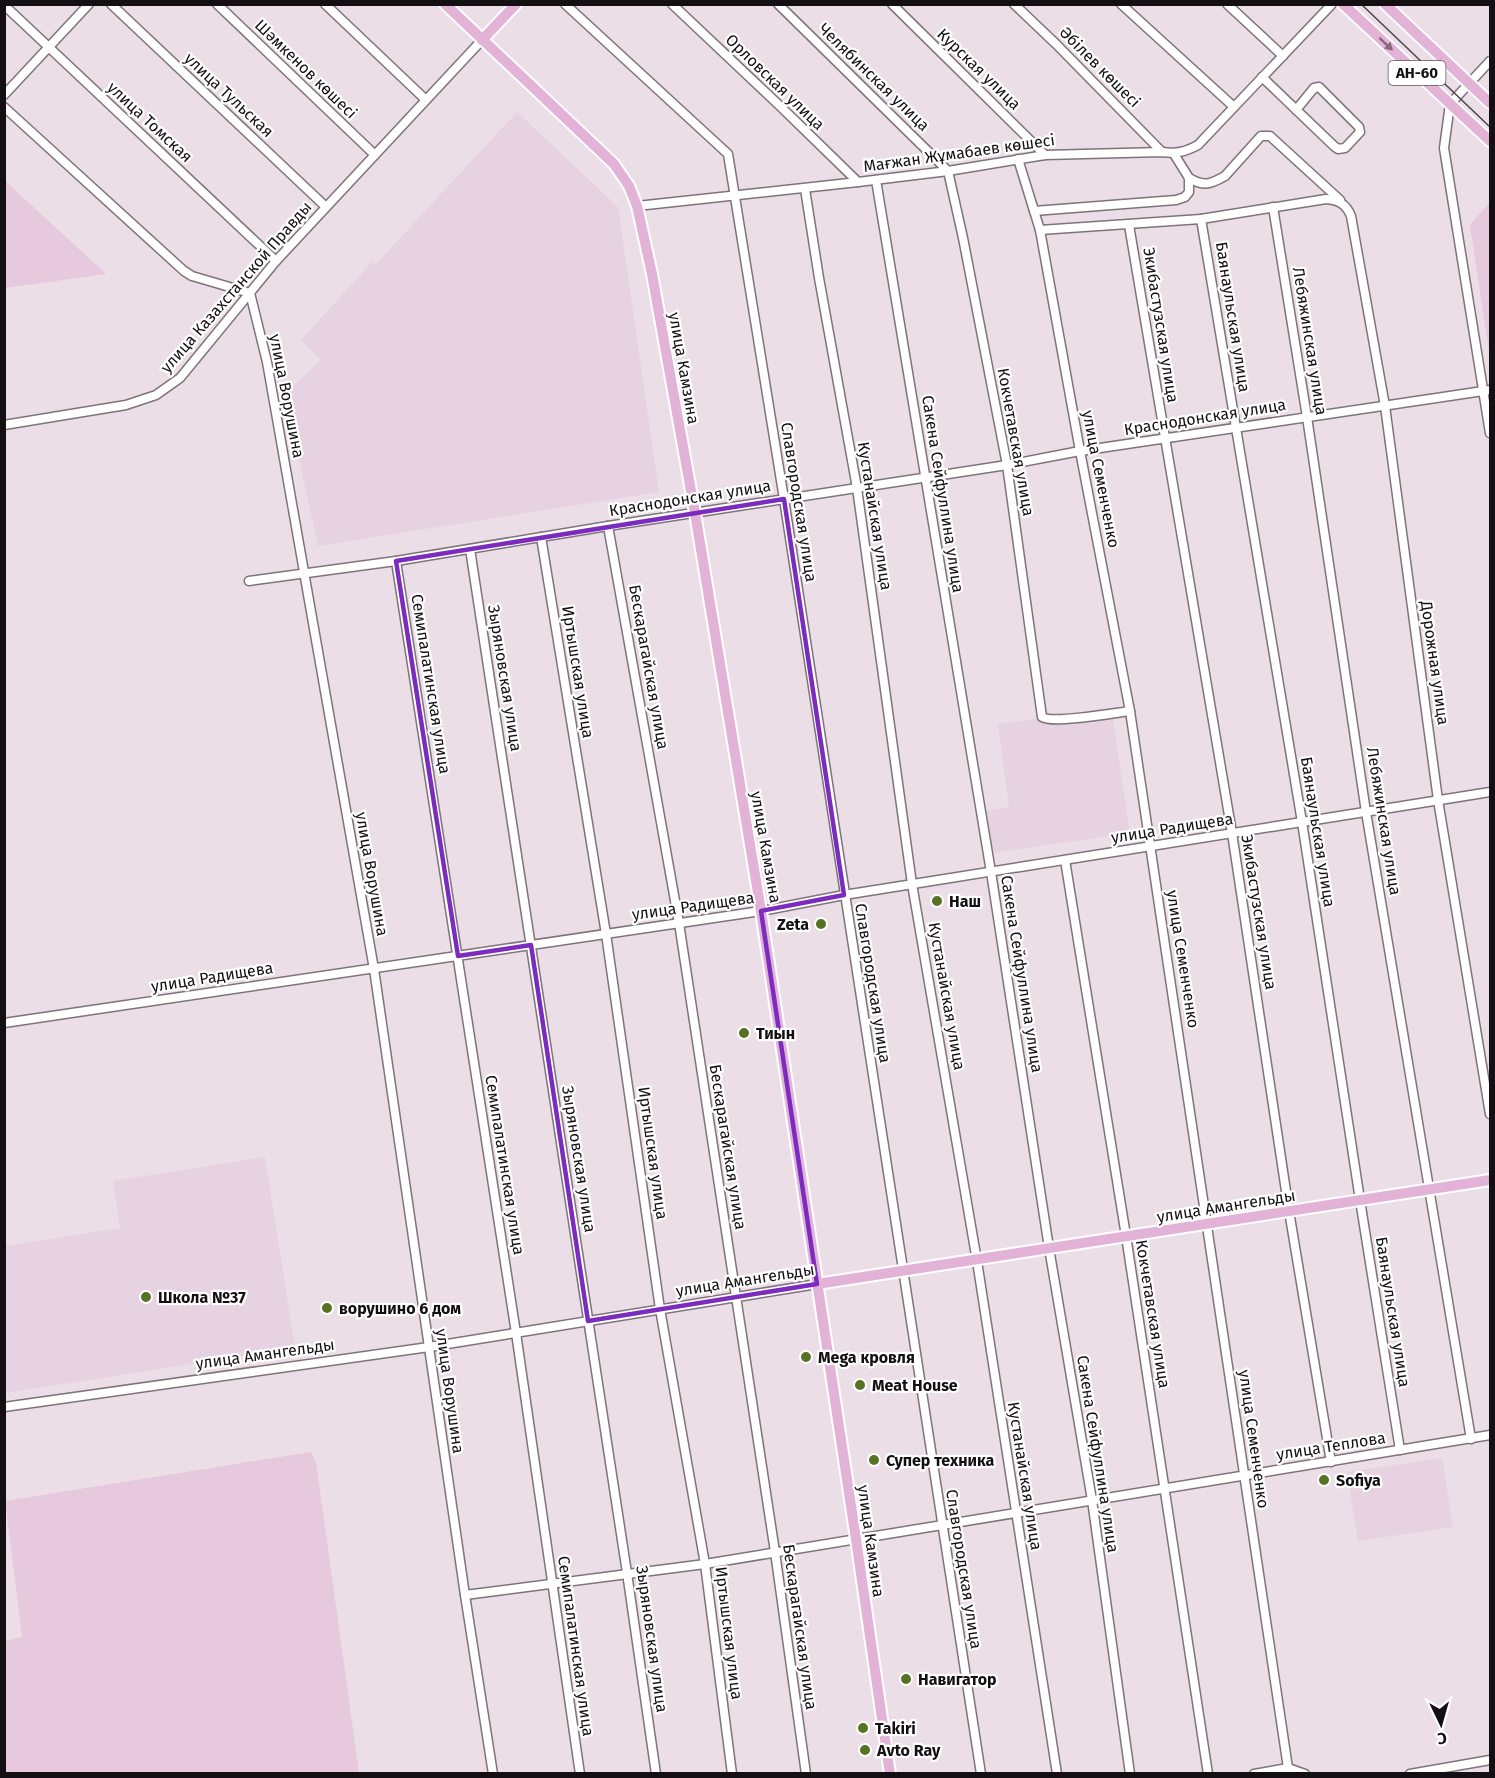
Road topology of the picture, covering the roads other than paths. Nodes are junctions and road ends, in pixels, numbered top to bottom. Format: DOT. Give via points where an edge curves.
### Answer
graph roads {
  1 [pos="89,4"];
  2 [pos="111,4"];
  3 [pos="217,4"];
  4 [pos="325,4"];
  5 [pos="445,4"];
  6 [pos="516,4"];
  7 [pos="565,4"];
  8 [pos="672,4"];
  9 [pos="778,4"];
  10 [pos="892,4"];
  11 [pos="1014,4"];
  12 [pos="1121,4"];
  13 [pos="1227,4"];
  14 [pos="1332,4"];
  15 [pos="1343,4"];
  16 [pos="1385,4"];
  17 [pos="4,5"];
  18 [pos="482,40"];
  19 [pos="49,47"];
  20 [pos="1283,56"];
  21 [pos="1491,61"];
  22 [pos="1262,77"];
  23 [pos="1470,83"];
  24 [pos="4,95"];
  25 [pos="426,100"];
  26 [pos="1491,103"];
  27 [pos="1450,104"];
  28 [pos="4,107"];
  29 [pos="1234,107"];
  30 [pos="1296,110"];
  31 [pos="1491,141"];
  32 [pos="1162,152"];
  33 [pos="1174,154"];
  34 [pos="375,155"];
  35 [pos="1045,155"];
  36 [pos="1018,159"];
  37 [pos="948,171"];
  38 [pos="1189,178"];
  39 [pos="876,180"];
  40 [pos="858,182"];
  41 [pos="805,189"];
  42 [pos="734,196"];
  43 [pos="1343,203"];
  44 [pos="637,206"];
  45 [pos="326,207"];
  46 [pos="1273,207"];
  47 [pos="1034,211"];
  48 [pos="1202,219"];
  49 [pos="1130,225"];
  50 [pos="1040,230"];
  51 [pos="276,261"];
  52 [pos="250,293"];
  53 [pos="1487,391"];
  54 [pos="1385,406"];
  55 [pos="1307,417"];
  56 [pos="4,425"];
  57 [pos="1236,428"];
  58 [pos="1491,433"];
  59 [pos="1165,439"];
  60 [pos="1080,451"];
  61 [pos="1007,465"];
  62 [pos="925,477"];
  63 [pos="857,488"];
  64 [pos="784,499"];
  65 [pos="695,513"];
  66 [pos="608,526"];
  67 [pos="541,537"];
  68 [pos="470,549"];
  69 [pos="396,561"];
  70 [pos="303,573"];
  71 [pos="249,581"];
  72 [pos="1131,711"];
  73 [pos="1491,792"];
  74 [pos="1438,801"];
  75 [pos="1366,812"];
  76 [pos="1302,822"];
  77 [pos="1232,833"];
  78 [pos="1151,846"];
  79 [pos="1065,860"];
  80 [pos="991,872"];
  81 [pos="912,884"];
  82 [pos="844,895"];
  83 [pos="761,911"];
  84 [pos="679,923"];
  85 [pos="606,934"];
  86 [pos="531,945"];
  87 [pos="458,956"];
  88 [pos="374,969"];
  89 [pos="4,1023"];
  90 [pos="1491,1114"];
  91 [pos="1491,1180"];
  92 [pos="1430,1189"];
  93 [pos="1359,1200"];
  94 [pos="1289,1211"];
  95 [pos="1207,1224"];
  96 [pos="1126,1236"];
  97 [pos="1049,1248"];
  98 [pos="977,1261"];
  99 [pos="902,1270"];
  100 [pos="817,1284"];
  101 [pos="735,1297"];
  102 [pos="660,1309"];
  103 [pos="588,1321"];
  104 [pos="516,1333"];
  105 [pos="429,1347"];
  106 [pos="4,1407"];
  107 [pos="1491,1436"];
  108 [pos="1471,1439"];
  109 [pos="1400,1450"];
  110 [pos="1331,1462"];
  111 [pos="1245,1476"];
  112 [pos="1164,1489"];
  113 [pos="1092,1500"];
  114 [pos="1016,1513"];
  115 [pos="942,1525"];
  116 [pos="856,1539"];
  117 [pos="775,1552"];
  118 [pos="705,1564"];
  119 [pos="627,1573"];
  120 [pos="552,1583"];
  121 [pos="465,1595"];
  122 [pos="1491,1760"];
  123 [pos="1288,1768"];
  124 [pos="493,1773"];
  125 [pos="580,1773"];
  126 [pos="656,1773"];
  127 [pos="732,1773"];
  128 [pos="806,1773"];
  129 [pos="890,1773"];
  130 [pos="981,1773"];
  131 [pos="1057,1773"];
  132 [pos="1130,1773"];
  133 [pos="1208,1773"];
  134 [pos="1254,1773"];
  135 [pos="1305,1773"];
  136 [pos="1410,1773"];
  1 -- 19 [label="street"];
  2 -- 45 [label="street, улица Тульская"];
  3 -- 34 [label="street, Шәмкенов көшесі"];
  4 -- 25 [label="street"];
  5 -- 18 [label="main road, улица Камзина"];
  6 -- 18 [label="main road, улица Казахстанской Правды"];
  7 -- 42 [label="street, Славгородская улица" via="728,154"];
  8 -- 40 [label="street, Орловская улица"];
  9 -- 37 [label="street, Челябинская улица"];
  10 -- 35 [label="street, Курская улица"];
  11 -- 32 [label="street, Әбілев көшесі"];
  12 -- 29 [label="street"];
  13 -- 20 [label="street"];
  14 -- 20 [label="street"];
  15 -- 27 [label="main road, АН-60, one-way"];
  16 -- 23 [label="main road, АН-60"];
  17 -- 19 [label="street, улица Томская"];
  18 -- 25 [label="street, улица Казахстанской Правды"];
  18 -- 44 [label="main road, улица Камзина" via="614,164"];
  19 -- 24 [label="street"];
  19 -- 51 [label="street, улица Томская"];
  20 -- 22 [label="street"];
  21 -- 23 [label="street"];
  22 -- 29 [label="street"];
  22 -- 30 [label="street"];
  23 -- 26 [label="main road, АН-60"];
  23 -- 27 [label="street"];
  25 -- 34 [label="street, улица Казахстанской Правды"];
  27 -- 31 [label="main road, АН-60"];
  27 -- 53 [label="street" via="1444,148"];
  28 -- 52 [label="street" via="184,271"];
  29 -- 33 [label="street" via="1198,145"];
  30 -- 30 [label="street" via="1338,149 1345,148 1359,132 1359,127 1318,87"];
  32 -- 33 [label="street, Мағжан Жұмабаев көшесі"];
  32 -- 35 [label="street, Мағжан Жұмабаев көшесі"];
  33 -- 38 [label="street"];
  34 -- 45 [label="street, улица Казахстанской Правды"];
  35 -- 36 [label="street, Мағжан Жұмабаев көшесі"];
  36 -- 37 [label="street, Мағжан Жұмабаев көшесі"];
  36 -- 47 [label="street, улица Семенченко"];
  37 -- 39 [label="street, Мағжан Жұмабаев көшесі"];
  37 -- 61 [label="street, Кокчетавская улица"];
  38 -- 43 [label="street" via="1206,184 1225,176 1265,134"];
  38 -- 47 [label="street" via="1189,192 1176,200"];
  39 -- 40 [label="street, Мағжан Жұмабаев көшесі"];
  39 -- 62 [label="street, Сакена Сейфуллина улица"];
  40 -- 41 [label="street, Мағжан Жұмабаев көшесі"];
  41 -- 42 [label="street, Мағжан Жұмабаев көшесі"];
  41 -- 63 [label="street, Кустанайская улица"];
  42 -- 44 [label="street, Мағжан Жұмабаев көшесі"];
  42 -- 64 [label="street, Славгородская улица"];
  43 -- 46 [label="street" via="1326,199"];
  43 -- 54 [label="street, Дорожная улица" via="1351,216"];
  44 -- 65 [label="main road, улица Камзина"];
  45 -- 51 [label="street, улица Казахстанской Правды"];
  46 -- 48 [label="street"];
  46 -- 55 [label="street, Лебяжинская улица"];
  47 -- 50 [label="street, улица Семенченко"];
  48 -- 49 [label="street"];
  48 -- 57 [label="street, Баянаульская улица"];
  49 -- 50 [label="street"];
  49 -- 59 [label="street, Экибастузская улица"];
  50 -- 60 [label="street, улица Семенченко"];
  51 -- 52 [label="street, улица Казахстанской Правды"];
  52 -- 56 [label="street, улица Казахстанской Правды" via="180,378 156,395 126,405"];
  52 -- 70 [label="street, улица Ворушина" via="267,362"];
  53 -- 54 [label="street, Краснодонская улица"];
  53 -- 58 [label="street"];
  54 -- 55 [label="street, Краснодонская улица"];
  54 -- 74 [label="street, Дорожная улица"];
  55 -- 57 [label="street, Краснодонская улица"];
  55 -- 75 [label="street, Лебяжинская улица"];
  57 -- 59 [label="street, Краснодонская улица"];
  57 -- 76 [label="street, Баянаульская улица"];
  59 -- 60 [label="street, Краснодонская улица"];
  59 -- 77 [label="street, Экибастузская улица"];
  60 -- 61 [label="street, Краснодонская улица"];
  60 -- 72 [label="street, улица Семенченко"];
  61 -- 62 [label="street, Краснодонская улица"];
  61 -- 72 [label="street, Кокчетавская улица" via="1042,717 1058,720"];
  62 -- 63 [label="street, Краснодонская улица"];
  62 -- 80 [label="street, Сакена Сейфуллина улица"];
  63 -- 64 [label="street, Краснодонская улица"];
  63 -- 81 [label="street, Кустанайская улица"];
  64 -- 65 [label="street, Краснодонская улица"];
  64 -- 82 [label="street, Славгородская улица"];
  65 -- 66 [label="street, Краснодонская улица"];
  65 -- 83 [label="main road, улица Камзина"];
  66 -- 67 [label="street, Краснодонская улица"];
  66 -- 84 [label="street, Бескарагайская улица"];
  67 -- 68 [label="street, Краснодонская улица"];
  67 -- 85 [label="street, Иртышская улица"];
  68 -- 69 [label="street, Краснодонская улица"];
  68 -- 86 [label="street, Зыряновская улица"];
  69 -- 70 [label="street, Краснодонская улица"];
  69 -- 87 [label="street, Семипалатинская улица"];
  70 -- 71 [label="street, Краснодонская улица"];
  70 -- 88 [label="street, улица Ворушина"];
  72 -- 78 [label="street, улица Семенченко"];
  73 -- 74 [label="street, улица Радищева"];
  74 -- 75 [label="street, улица Радищева"];
  74 -- 90 [label="street, Дорожная улица"];
  75 -- 76 [label="street, улица Радищева"];
  75 -- 92 [label="street, Лебяжинская улица"];
  76 -- 77 [label="street, улица Радищева"];
  76 -- 93 [label="street, Баянаульская улица"];
  77 -- 78 [label="street, улица Радищева"];
  77 -- 94 [label="street, Экибастузская улица"];
  78 -- 79 [label="street, улица Радищева"];
  78 -- 95 [label="street, улица Семенченко"];
  79 -- 80 [label="street, улица Радищева"];
  79 -- 96 [label="street, Кокчетавская улица"];
  80 -- 81 [label="street, улица Радищева"];
  80 -- 97 [label="street, Сакена Сейфуллина улица"];
  81 -- 82 [label="street, улица Радищева"];
  81 -- 98 [label="street, Кустанайская улица"];
  82 -- 83 [label="street, улица Радищева"];
  82 -- 99 [label="street, Славгородская улица"];
  83 -- 84 [label="street, улица Радищева"];
  83 -- 100 [label="main road, улица Камзина"];
  84 -- 85 [label="street, улица Радищева"];
  84 -- 101 [label="street, Бескарагайская улица"];
  85 -- 86 [label="street, улица Радищева"];
  85 -- 102 [label="street, Иртышская улица"];
  86 -- 87 [label="street, улица Радищева"];
  86 -- 103 [label="street, Зыряновская улица"];
  87 -- 88 [label="street, улица Радищева"];
  87 -- 104 [label="street, Семипалатинская улица"];
  88 -- 89 [label="street, улица Радищева"];
  88 -- 105 [label="street, улица Ворушина"];
  91 -- 92 [label="main road, улица Амангельды"];
  92 -- 93 [label="main road, улица Амангельды"];
  92 -- 108 [label="street, Лебяжинская улица"];
  93 -- 94 [label="main road, улица Амангельды"];
  93 -- 109 [label="street, Баянаульская улица"];
  94 -- 95 [label="main road, улица Амангельды"];
  94 -- 110 [label="street, Экибастузская улица"];
  95 -- 96 [label="main road, улица Амангельды"];
  95 -- 111 [label="street, улица Семенченко"];
  96 -- 97 [label="main road, улица Амангельды"];
  96 -- 112 [label="street, Кокчетавская улица"];
  97 -- 98 [label="main road, улица Амангельды"];
  97 -- 113 [label="street, Сакена Сейфуллина улица"];
  98 -- 99 [label="main road, улица Амангельды"];
  98 -- 114 [label="street, Кустанайская улица"];
  99 -- 100 [label="main road, улица Амангельды"];
  99 -- 115 [label="street, Славгородская улица"];
  100 -- 101 [label="street, улица Амангельды"];
  100 -- 116 [label="main road, улица Камзина"];
  101 -- 102 [label="street, улица Амангельды"];
  101 -- 117 [label="street, Бескарагайская улица"];
  102 -- 103 [label="street, улица Амангельды"];
  102 -- 118 [label="street, Иртышская улица"];
  103 -- 104 [label="street, улица Амангельды"];
  103 -- 119 [label="street, Зыряновская улица"];
  104 -- 105 [label="street, улица Амангельды"];
  104 -- 120 [label="street, Семипалатинская улица"];
  105 -- 106 [label="street, улица Амангельды"];
  105 -- 121 [label="street, улица Ворушина"];
  107 -- 108 [label="street, улица Теплова"];
  108 -- 109 [label="street, улица Теплова"];
  109 -- 110 [label="street, улица Теплова"];
  110 -- 111 [label="street, улица Теплова"];
  111 -- 112 [label="street, улица Теплова"];
  111 -- 123 [label="street, улица Семенченко"];
  112 -- 113 [label="street, улица Теплова"];
  112 -- 133 [label="street, Кокчетавская улица"];
  113 -- 114 [label="street, улица Теплова"];
  113 -- 132 [label="street, Сакена Сейфуллина улица"];
  114 -- 115 [label="street, улица Теплова"];
  114 -- 131 [label="street, Кустанайская улица"];
  115 -- 116 [label="street, улица Теплова"];
  115 -- 130 [label="street, Славгородская улица"];
  116 -- 117 [label="street, улица Теплова"];
  116 -- 129 [label="main road, улица Камзина"];
  117 -- 118 [label="street, улица Теплова"];
  117 -- 128 [label="street, Бескарагайская улица"];
  118 -- 119 [label="street, улица Теплова"];
  118 -- 127 [label="street, Иртышская улица"];
  119 -- 120 [label="street, улица Теплова"];
  119 -- 126 [label="street, Зыряновская улица"];
  120 -- 121 [label="street, улица Теплова"];
  120 -- 125 [label="street, Семипалатинская улица"];
  121 -- 124 [label="street, улица Ворушина"];
  122 -- 136 [label="street"];
  123 -- 134 [label="street"];
  123 -- 135 [label="street"];
}
